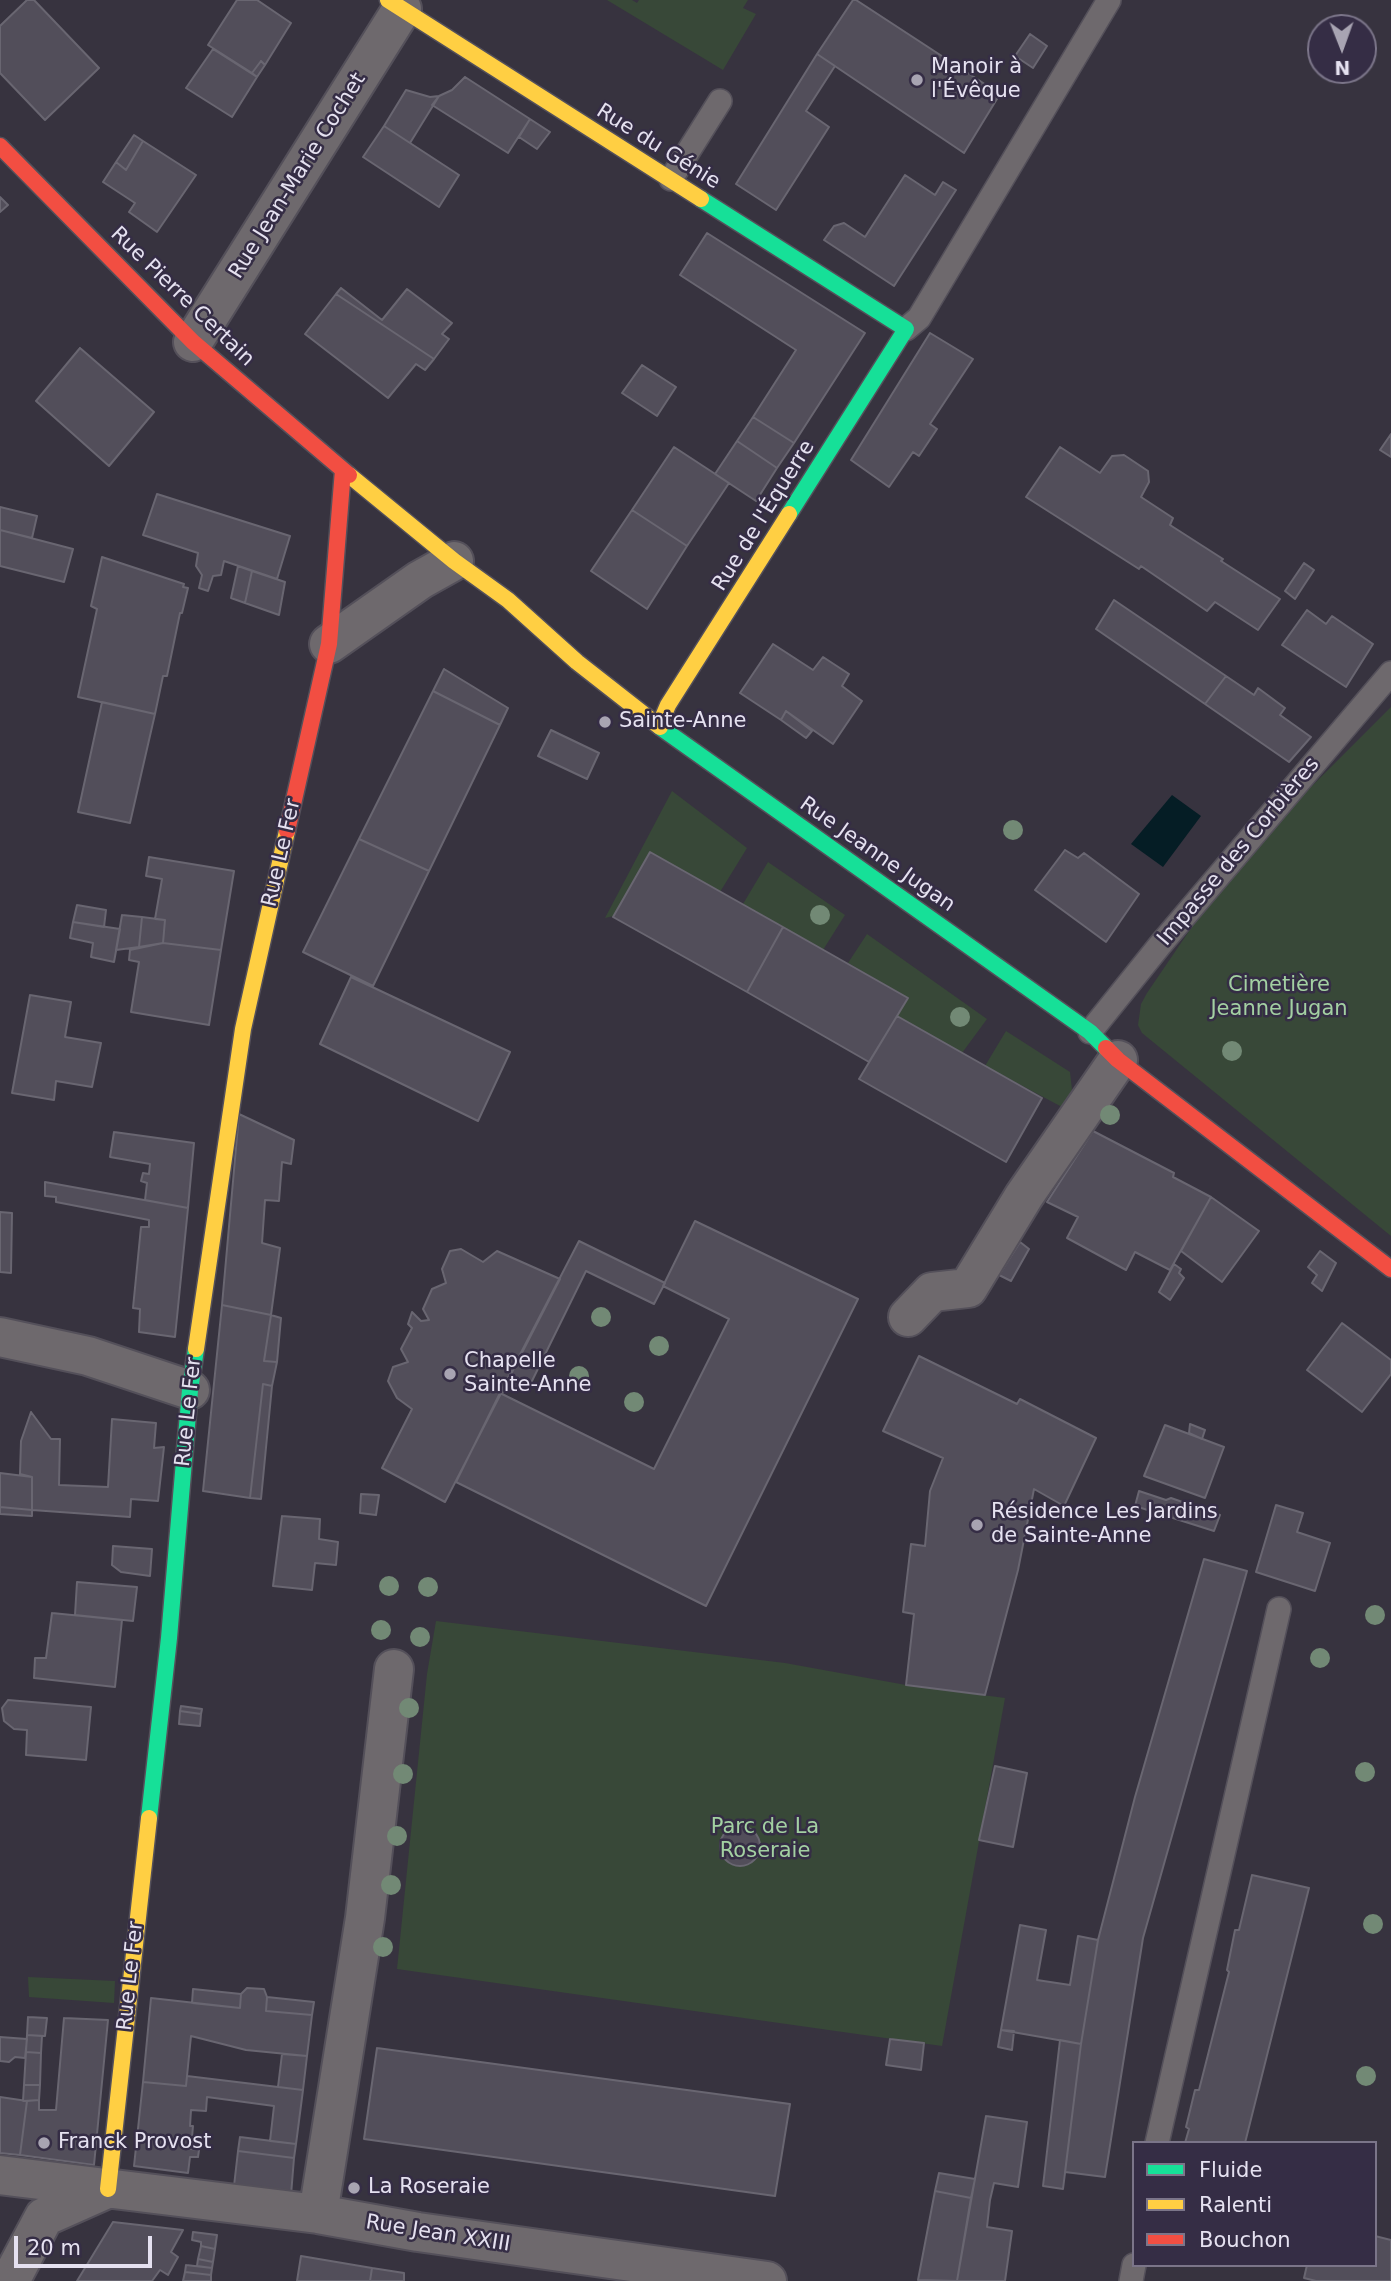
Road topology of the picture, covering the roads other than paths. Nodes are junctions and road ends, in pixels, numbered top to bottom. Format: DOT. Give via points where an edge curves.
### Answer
graph roads {
  1 [pos="1109,0"];
  2 [pos="399,3"];
  3 [pos="720,101"];
  4 [pos="0,146"];
  5 [pos="671,179"];
  6 [pos="906,329"];
  7 [pos="193,342"];
  8 [pos="343,470"];
  9 [pos="454,561"];
  10 [pos="330,644"];
  11 [pos="1391,673"];
  12 [pos="659,726"];
  13 [pos="1090,1032"];
  14 [pos="1118,1060"];
  15 [pos="1391,1269"];
  16 [pos="908,1317"];
  17 [pos="0,1337"];
  18 [pos="190,1390"];
  19 [pos="1279,1609"];
  20 [pos="394,1669"];
  21 [pos="1157,2141"];
  22 [pos="0,2175"];
  23 [pos="108,2189"];
  24 [pos="318,2214"];
  25 [pos="10,2281"];
  26 [pos="767,2281"];
  1 -- 6 [label="lane" via="924,309"];
  2 -- 5 [label="street, Rue du Génie"];
  2 -- 7 [label="street, Rue Jean-Marie Cochet"];
  3 -- 5 [label="lane"];
  4 -- 7 [label="street, Rue Pierre Certain"];
  5 -- 6 [label="street, Rue du Génie"];
  6 -- 12 [label="street, Rue de l'Équerre"];
  7 -- 8 [label="street, Rue Pierre Certain"];
  8 -- 9 [label="street, Rue Jeanne Jugan"];
  8 -- 10 [label="street, Rue Le Fer"];
  9 -- 10 [label="street"];
  9 -- 12 [label="street, Rue Jeanne Jugan"];
  10 -- 18 [label="street, Rue Le Fer" via="243,1029"];
  11 -- 13 [label="lane, Impasse des Corbières"];
  12 -- 13 [label="street, Rue Jeanne Jugan"];
  13 -- 14 [label="street, Rue Jeanne Jugan"];
  14 -- 15 [label="street, Rue Jeanne Jugan"];
  14 -- 16 [label="street" via="1024,1196 968,1288 932,1292"];
  17 -- 18 [label="street" via="88,1356"];
  18 -- 23 [label="street, Rue Le Fer" via="169,1638"];
  19 -- 21 [label="lane"];
  20 -- 24 [label="street" via="365,1918"];
  22 -- 23 [label="street, Rue Jean XXIII"];
  23 -- 24 [label="street, Rue Jean XXIII"];
  23 -- 25 [label="street" via="44,2217"];
  24 -- 26 [label="street, Rue Jean XXIII"];
}
